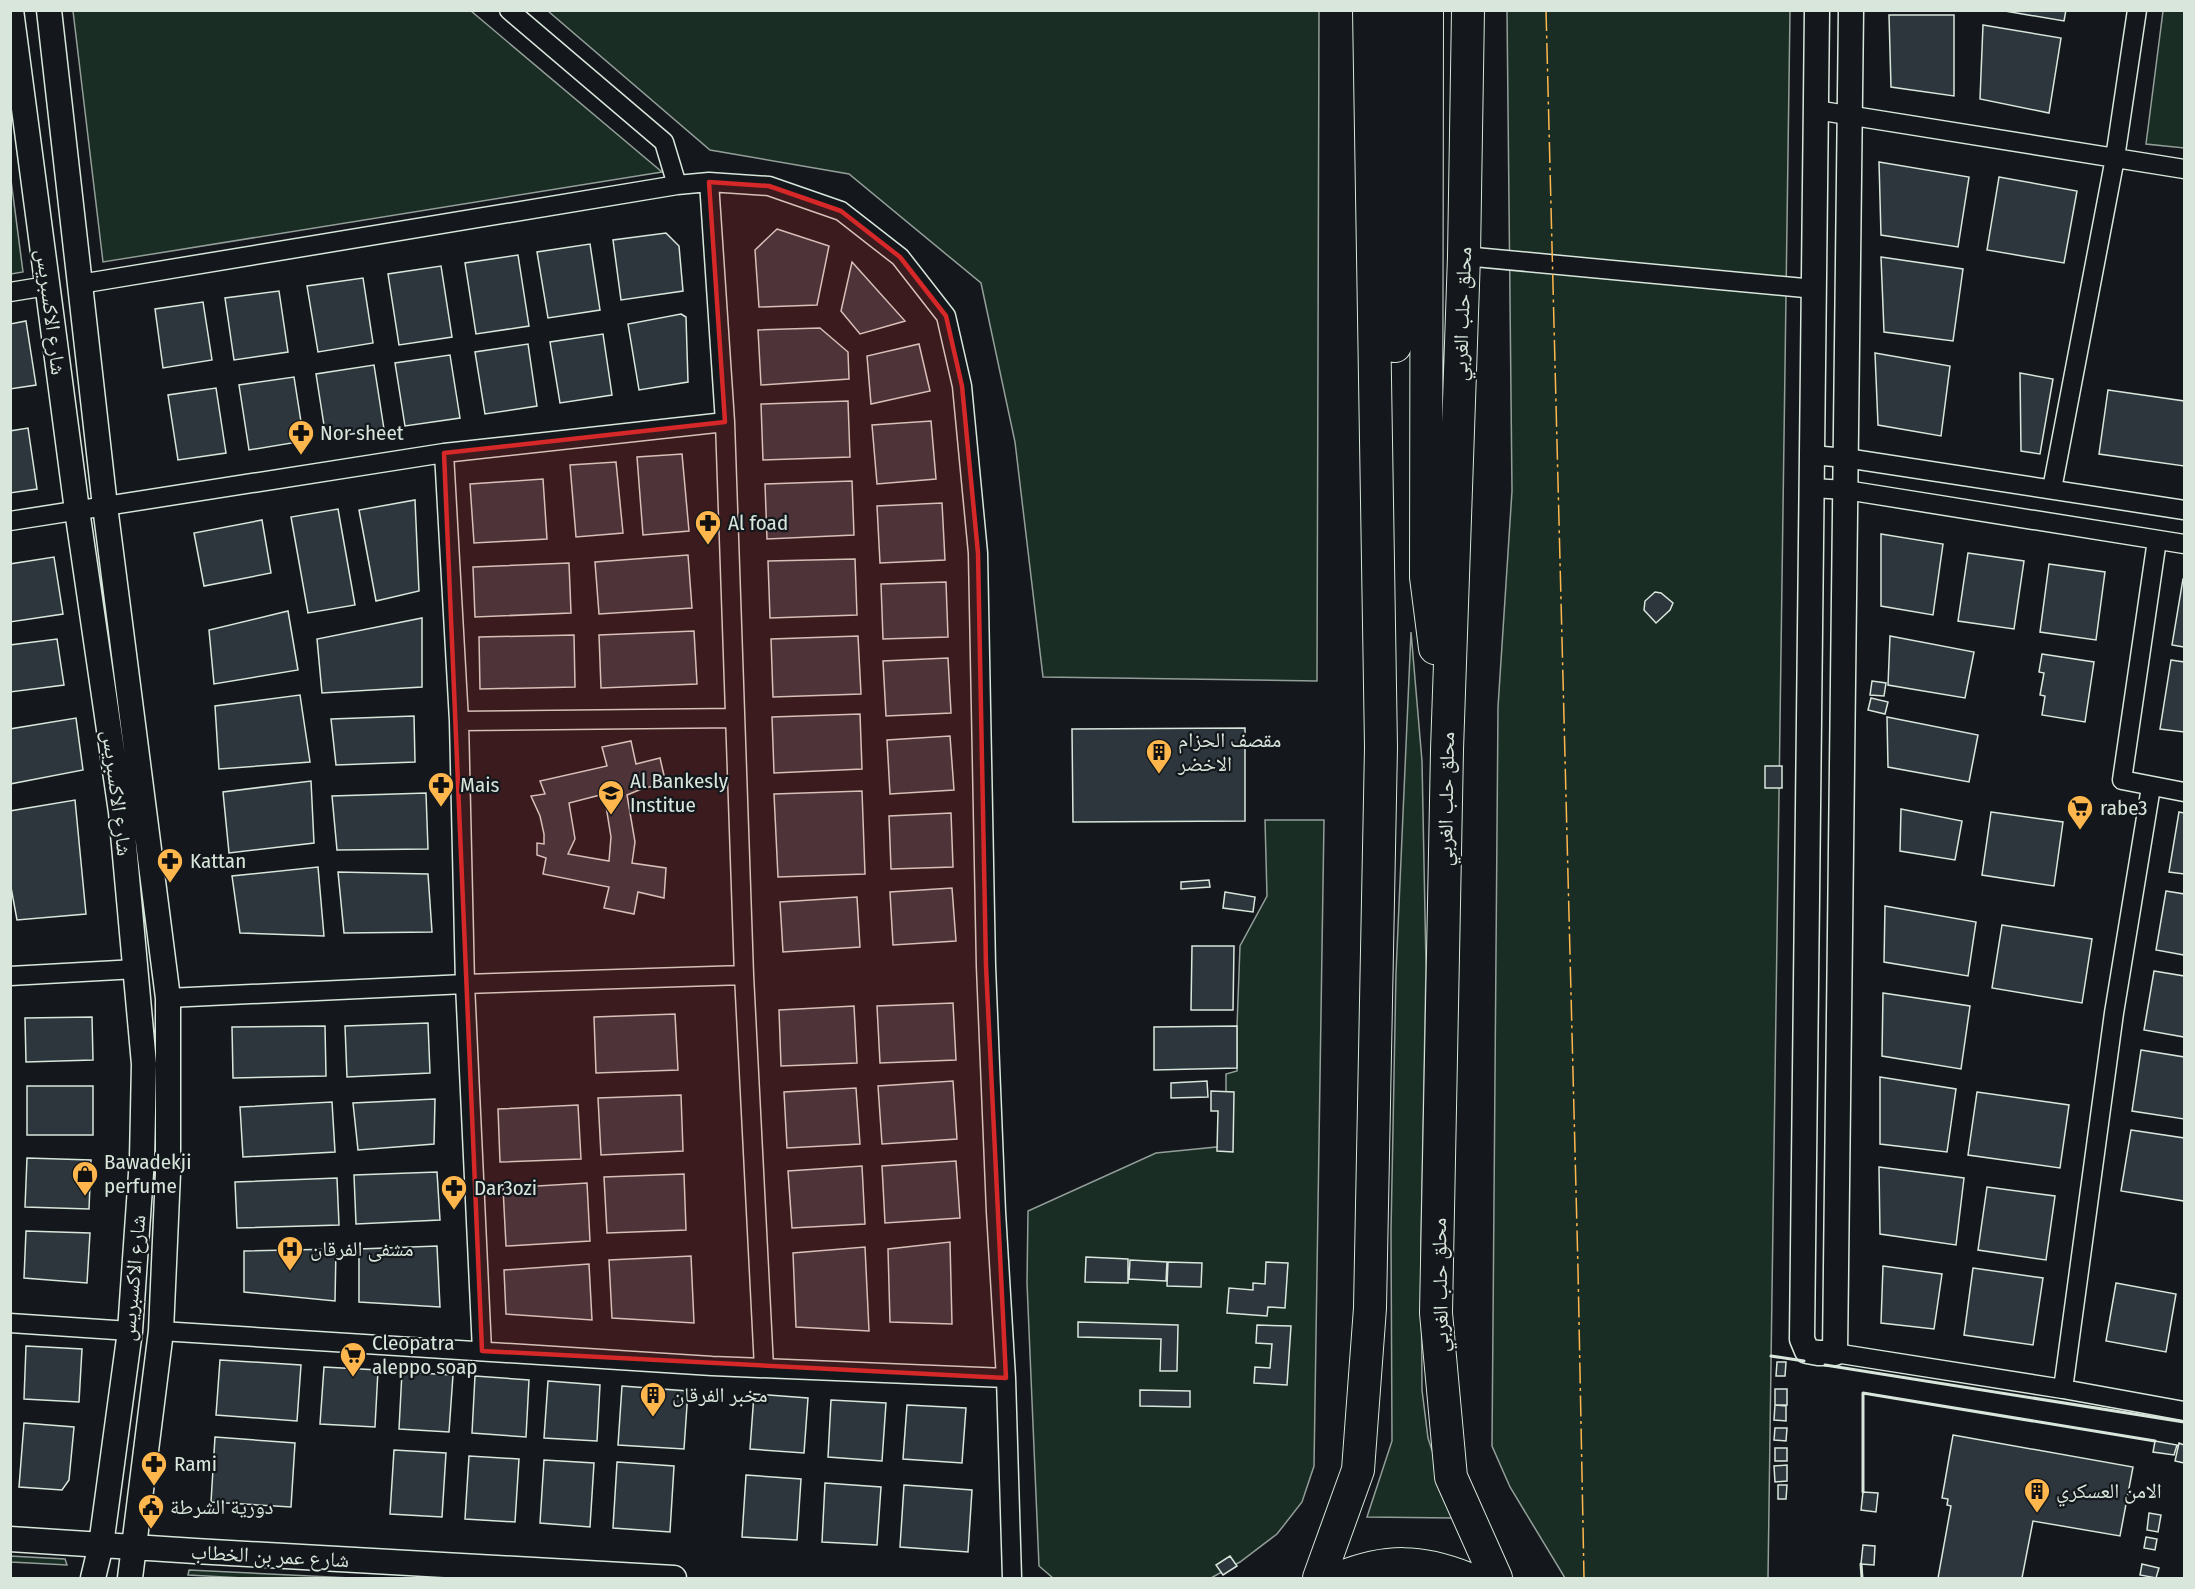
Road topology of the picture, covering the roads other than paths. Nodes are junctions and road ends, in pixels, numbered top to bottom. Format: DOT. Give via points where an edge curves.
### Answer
graph roads {
  1 [pos="11,10"];
  2 [pos="49,10"];
  3 [pos="509,10"];
  4 [pos="1369,10"];
  5 [pos="1399,10"];
  6 [pos="1427,10"];
  7 [pos="1468,10"];
  8 [pos="1817,10"];
  9 [pos="1851,10"];
  10 [pos="2137,10"];
  11 [pos="1816,110"];
  12 [pos="1850,115"];
  13 [pos="2115,158"];
  14 [pos="2184,169"];
  15 [pos="709,182"];
  16 [pos="677,185"];
  17 [pos="1464,256"];
  18 [pos="80,284"];
  19 [pos="47,286"];
  20 [pos="1815,289"];
  21 [pos="10,292"];
  22 [pos="725,422"];
  23 [pos="444,453"];
  24 [pos="1812,455"];
  25 [pos="1846,458"];
  26 [pos="1812,488"];
  27 [pos="2052,489"];
  28 [pos="1845,490"];
  29 [pos="105,506"];
  30 [pos="76,510"];
  31 [pos="2184,510"];
  32 [pos="10,521"];
  33 [pos="2157,540"];
  34 [pos="2184,544"];
  35 [pos="735,718"];
  36 [pos="459,721"];
  37 [pos="1381,747"];
  38 [pos="1446,750"];
  39 [pos="2151,787"];
  40 [pos="2184,792"];
  41 [pos="136,969"];
  42 [pos="744,975"];
  43 [pos="10,976"];
  44 [pos="465,984"];
  45 [pos="168,998"];
  46 [pos="10,1323"];
  47 [pos="130,1331"];
  48 [pos="161,1331"];
  49 [pos="482,1351"];
  50 [pos="1835,1353"];
  51 [pos="764,1368"];
  52 [pos="1006,1378"];
  53 [pos="2063,1389"];
  54 [pos="2184,1411"];
  55 [pos="10,1539"];
  56 [pos="101,1545"];
  57 [pos="134,1547"];
  58 [pos="93,1578"];
  59 [pos="130,1578"];
  60 [pos="674,1578"];
  61 [pos="1012,1578"];
  62 [pos="1319,1578"];
  63 [pos="1340,1578"];
  64 [pos="1466,1578"];
  65 [pos="1496,1578"];
  1 -- 19 [label="street, شارع الاكسبريس"];
  2 -- 18 [label="street"];
  3 -- 16 [label="street" via="664,142"];
  4 -- 37 [label="highway"];
  5 -- 37 [label="highway" via="1393,572"];
  6 -- 38 [label="highway" via="1426,577"];
  7 -- 17 [label="highway, محلق حلب الغربي"];
  8 -- 11 [label="street"];
  9 -- 12 [label="street"];
  10 -- 13 [label="street"];
  11 -- 12 [label="street"];
  11 -- 20 [label="street"];
  12 -- 13 [label="street"];
  12 -- 25 [label="street"];
  13 -- 14 [label="street"];
  13 -- 27 [label="street"];
  15 -- 16 [label="street"];
  15 -- 22 [label="street"];
  15 -- 52 [label="street" via="769,186 841,211 900,257 946,316 962,386 978,553 986,966"];
  16 -- 18 [label="street"];
  17 -- 20 [label="street"];
  17 -- 38 [label="highway, محلق حلب الغربي"];
  18 -- 29 [label="street"];
  19 -- 21 [label="street"];
  19 -- 30 [label="street, شارع الاكسبريس"];
  20 -- 24 [label="street"];
  22 -- 23 [label="street"];
  22 -- 35 [label="street"];
  23 -- 29 [label="street"];
  23 -- 36 [label="street"];
  24 -- 25 [label="street"];
  24 -- 26 [label="street"];
  25 -- 27 [label="street"];
  25 -- 28 [label="street"];
  26 -- 28 [label="street"];
  26 -- 50 [label="street" via="1802,1339 1807,1351"];
  27 -- 31 [label="street"];
  28 -- 33 [label="street"];
  28 -- 50 [label="street"];
  29 -- 30 [label="street"];
  29 -- 45 [label="street"];
  30 -- 32 [label="street"];
  30 -- 41 [label="street, شارع الاكسبريس" via="121,812"];
  33 -- 34 [label="street"];
  33 -- 39 [label="street" via="2122,780"];
  35 -- 36 [label="street"];
  35 -- 42 [label="street"];
  36 -- 44 [label="street"];
  37 -- 62 [label="highway" via="1370,1296 1358,1470"];
  38 -- 65 [label="highway, محلق حلب الغربي" via="1436,1313 1451,1477"];
  39 -- 40 [label="street"];
  39 -- 53 [label="street" via="2114,1012"];
  41 -- 43 [label="street"];
  41 -- 47 [label="street, شارع الاكسبريس" via="144,1064"];
  42 -- 44 [label="street"];
  42 -- 51 [label="street"];
  44 -- 45 [label="street"];
  44 -- 49 [label="street"];
  45 -- 48 [label="street" via="168,1173"];
  46 -- 47 [label="street"];
  47 -- 56 [label="street, شارع الاكسبريس"];
  48 -- 49 [label="street"];
  48 -- 57 [label="street"];
  49 -- 51 [label="street"];
  50 -- 53 [label="street"];
  51 -- 52 [label="street"];
  52 -- 61 [label="street"];
  53 -- 54 [label="street"];
  55 -- 56 [label="street, شارع عمر بن الخطاب"];
  56 -- 57 [label="street, شارع عمر بن الخطاب"];
  56 -- 58 [label="street, شارع الاكسبريس"];
  57 -- 59 [label="street"];
  57 -- 60 [label="street, شارع عمر بن الخطاب"];
  63 -- 64 [label="highway" via="1387,1564 1415,1564"];
}
